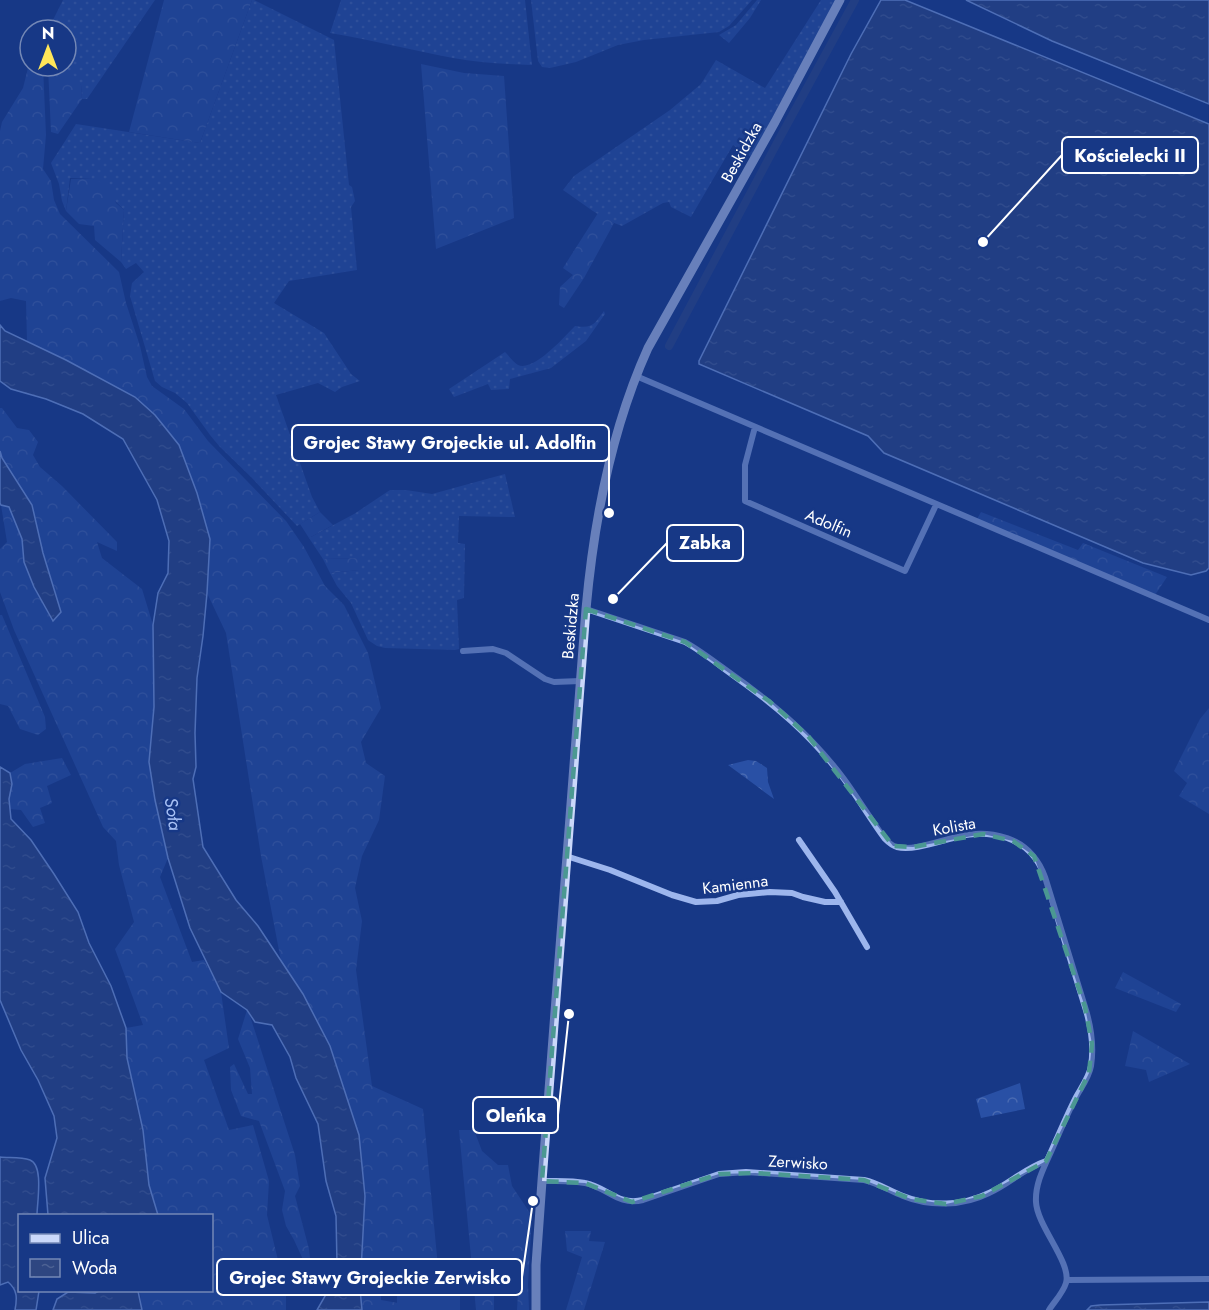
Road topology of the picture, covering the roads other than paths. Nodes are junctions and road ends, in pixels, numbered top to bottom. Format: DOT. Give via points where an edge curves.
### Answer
graph roads {
  1 [pos="840,0"];
  2 [pos="636,376"];
  3 [pos="755,427"];
  4 [pos="936,505"];
  5 [pos="586,609"];
  6 [pos="1209,620"];
  7 [pos="463,651"];
  8 [pos="580,681"];
  9 [pos="799,840"];
  10 [pos="566,856"];
  11 [pos="841,902"];
  12 [pos="867,947"];
  13 [pos="1046,1161"];
  14 [pos="542,1181"];
  15 [pos="1209,1279"];
  16 [pos="1067,1280"];
  17 [pos="536,1310"];
  18 [pos="1049,1310"];
  1 -- 2 [label="main road, Beskidzka" via="654,336"];
  2 -- 3 [label="street"];
  2 -- 5 [label="main road, Beskidzka" via="600,503"];
  3 -- 4 [label="street"];
  3 -- 4 [label="street, Adolfin" via="745,465 745,501 905,571"];
  4 -- 6 [label="street"];
  5 -- 8 [label="main road, Beskidzka"];
  5 -- 13 [label="street, Kolista" via="685,642 769,701 807,736 843,778 893,846 913,847 984,834 1013,841 1034,856 1045,877 1086,1007 1092,1044 1089,1073"];
  7 -- 8 [label="street" via="506,652 545,679"];
  8 -- 10 [label="main road, Beskidzka"];
  9 -- 11 [label="street"];
  10 -- 11 [label="street, Kamienna" via="696,902 770,892"];
  10 -- 14 [label="main road, Beskidzka"];
  11 -- 12 [label="street"];
  13 -- 14 [label="street, Zerwisko" via="982,1196 946,1204 911,1199 864,1180 755,1173 719,1174 632,1202 585,1183"];
  13 -- 16 [label="street, Kolista" via="1036,1206"];
  14 -- 17 [label="main road, Beskidzka"];
  15 -- 16 [label="street"];
  16 -- 18 [label="street"];
}
